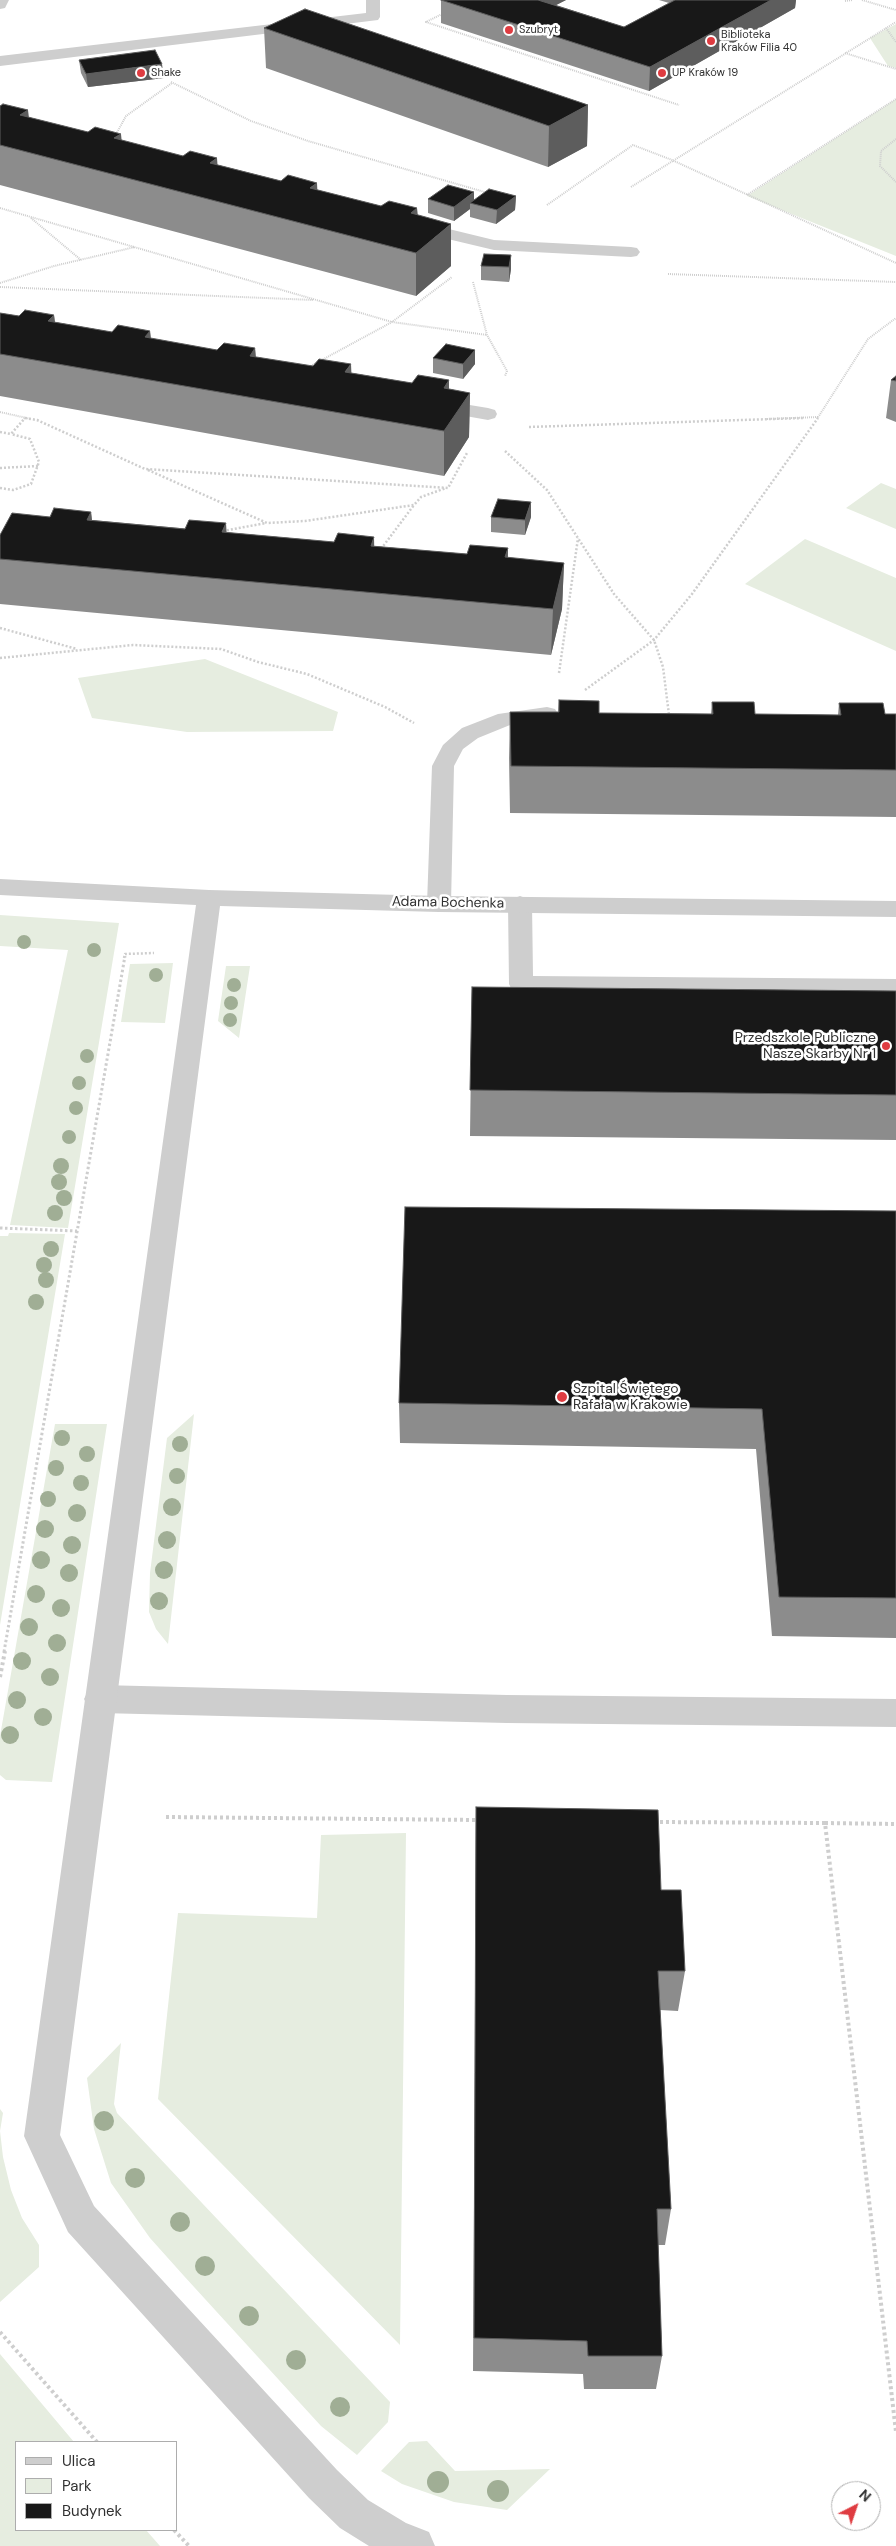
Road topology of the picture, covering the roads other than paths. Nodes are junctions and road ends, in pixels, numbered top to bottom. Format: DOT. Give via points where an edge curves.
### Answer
graph roads {
  1 [pos="2,0"];
  2 [pos="372,0"];
  3 [pos="0,6"];
  4 [pos="0,61"];
  5 [pos="397,223"];
  6 [pos="631,252"];
  7 [pos="420,402"];
  8 [pos="484,421"];
  9 [pos="559,713"];
  10 [pos="0,887"];
  11 [pos="209,898"];
  12 [pos="439,904"];
  13 [pos="520,904"];
  14 [pos="896,909"];
  15 [pos="896,988"];
  16 [pos="100,1699"];
  17 [pos="896,1713"];
  18 [pos="415,2546"];
  1 -- 3 [label="street"];
  2 -- 4 [label="street" via="373,17"];
  5 -- 6 [label="street" via="494,244"];
  7 -- 8 [label="street"];
  9 -- 12 [label="street" via="506,719 470,733 454,745 443,766"];
  10 -- 11 [label="street, Adama Bochenka"];
  11 -- 12 [label="street, Adama Bochenka"];
  11 -- 16 [label="street"];
  12 -- 13 [label="street, Adama Bochenka"];
  13 -- 14 [label="street, Adama Bochenka"];
  13 -- 15 [label="street" via="521,984"];
  16 -- 17 [label="street" via="517,1709"];
  16 -- 18 [label="street" via="42,2136 81,2219 354,2514 394,2539"];
}
